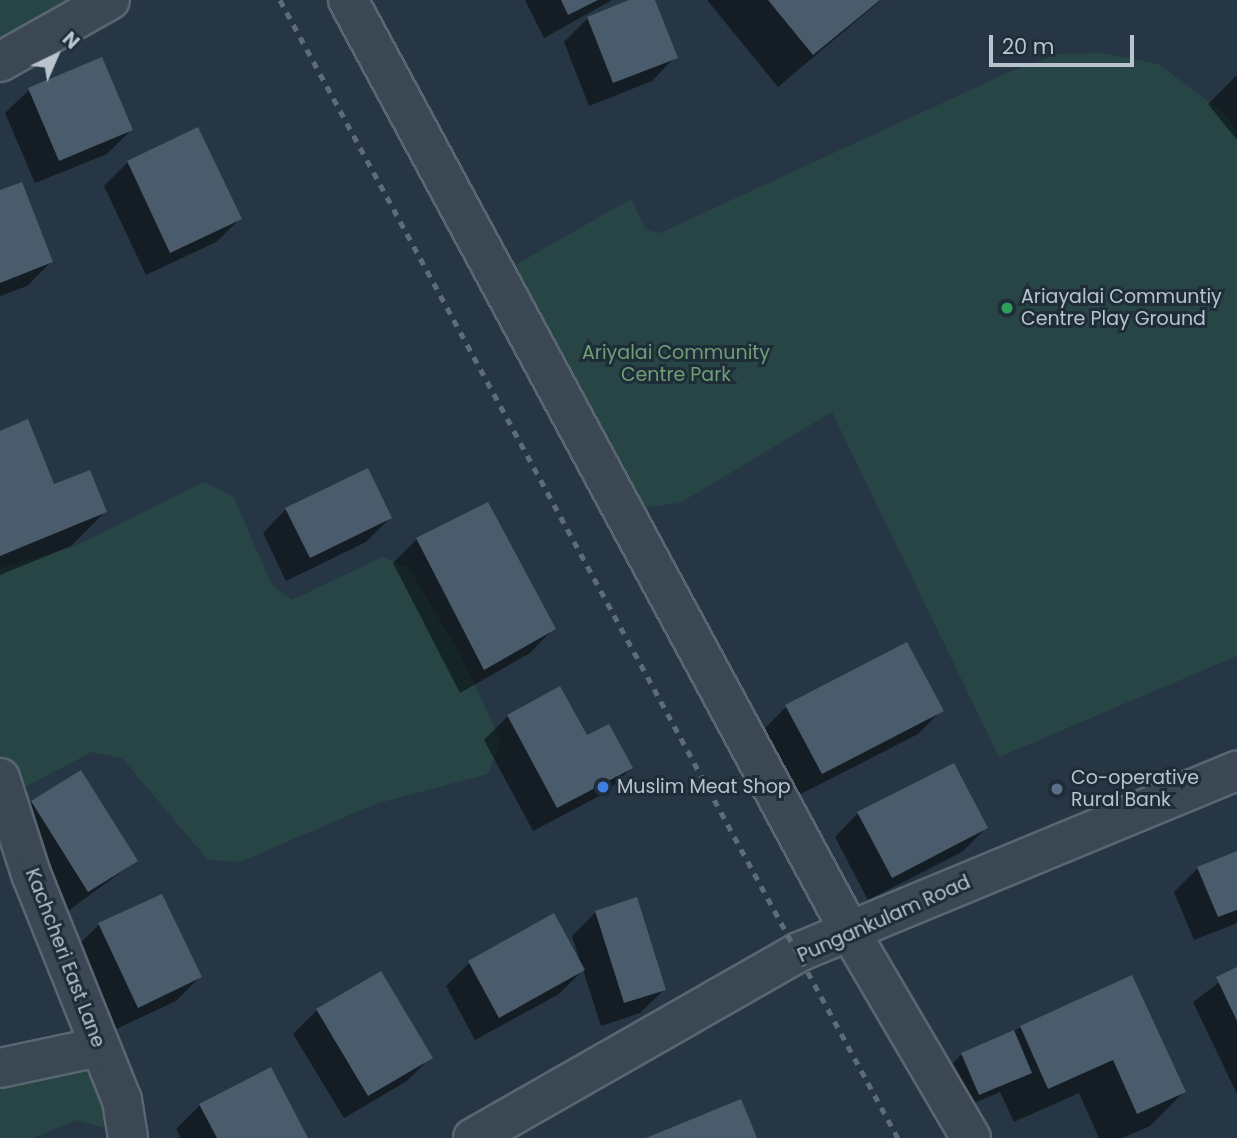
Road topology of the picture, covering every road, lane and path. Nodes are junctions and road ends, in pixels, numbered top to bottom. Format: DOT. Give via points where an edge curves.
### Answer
graph roads {
  1 [pos="110,0"];
  2 [pos="348,0"];
  3 [pos="0,62"];
  4 [pos="1237,771"];
  5 [pos="0,778"];
  6 [pos="849,930"];
  7 [pos="99,1047"];
  8 [pos="0,1068"];
  9 [pos="128,1138"];
  10 [pos="472,1138"];
  11 [pos="971,1138"];
  1 -- 3 [label="street"];
  2 -- 6 [label="street"];
  4 -- 6 [label="street, Pungankulam Road"];
  5 -- 7 [label="street, Kachcheri East Lane"];
  6 -- 10 [label="street, Pungankulam Road"];
  6 -- 11 [label="street"];
  7 -- 8 [label="street"];
  7 -- 9 [label="street, Kachcheri East Lane" via="122,1100"];
}
